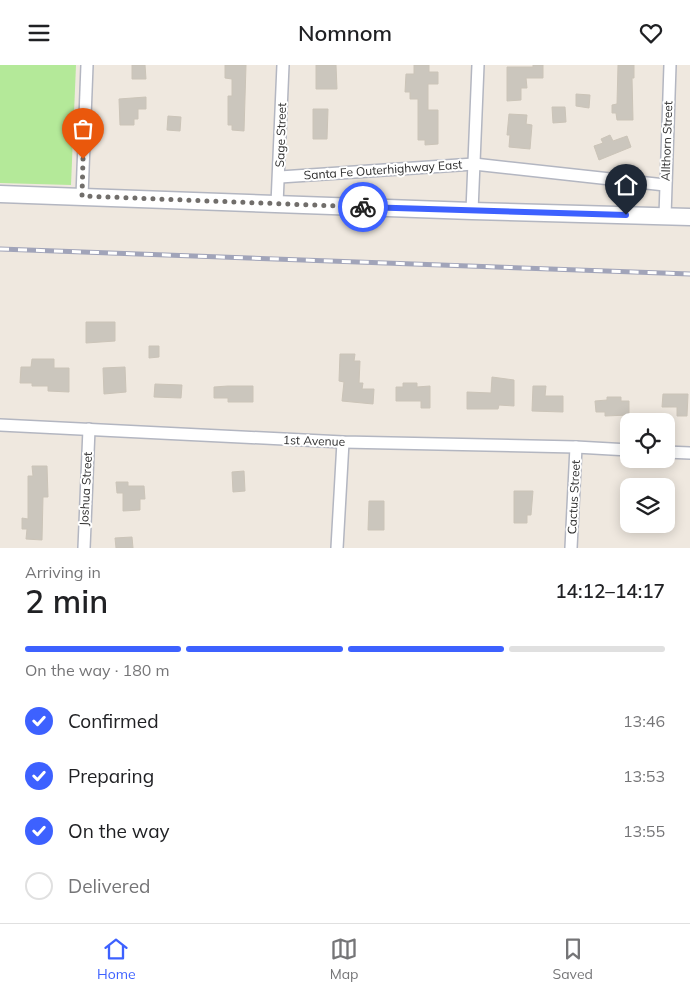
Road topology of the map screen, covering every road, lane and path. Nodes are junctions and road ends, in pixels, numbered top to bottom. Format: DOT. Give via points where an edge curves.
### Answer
graph roads {
  1 [pos="87,65"];
  2 [pos="283,65"];
  3 [pos="478,65"];
  4 [pos="670,65"];
  5 [pos="474,164"];
  6 [pos="280,177"];
  7 [pos="665,185"];
  8 [pos="0,194"];
  9 [pos="82,196"];
  10 [pos="277,204"];
  11 [pos="472,211"];
  12 [pos="665,216"];
  13 [pos="690,217"];
  14 [pos="0,425"];
  15 [pos="89,429"];
  16 [pos="343,442"];
  17 [pos="576,447"];
  18 [pos="620,449"];
  19 [pos="675,452"];
  20 [pos="690,453"];
  21 [pos="84,548"];
  22 [pos="337,548"];
  23 [pos="571,548"];
  1 -- 9 [label="street"];
  2 -- 6 [label="street, Sage Street"];
  3 -- 5 [label="street"];
  4 -- 7 [label="street, Allthorn Street"];
  5 -- 6 [label="street, Santa Fe Outerhighway East"];
  5 -- 7 [label="street, Santa Fe Outerhighway East"];
  5 -- 11 [label="street"];
  6 -- 10 [label="street, Sage Street"];
  7 -- 12 [label="street, Allthorn Street"];
  8 -- 9 [label="street"];
  9 -- 10 [label="street"];
  10 -- 11 [label="street"];
  11 -- 12 [label="street"];
  12 -- 13 [label="street"];
  14 -- 15 [label="street, 1st Avenue"];
  15 -- 16 [label="street, 1st Avenue"];
  15 -- 21 [label="street, Joshua Street"];
  16 -- 17 [label="street, 1st Avenue"];
  16 -- 22 [label="street"];
  17 -- 18 [label="street, 1st Avenue"];
  17 -- 23 [label="street, Cactus Street"];
  19 -- 20 [label="street"];
}
